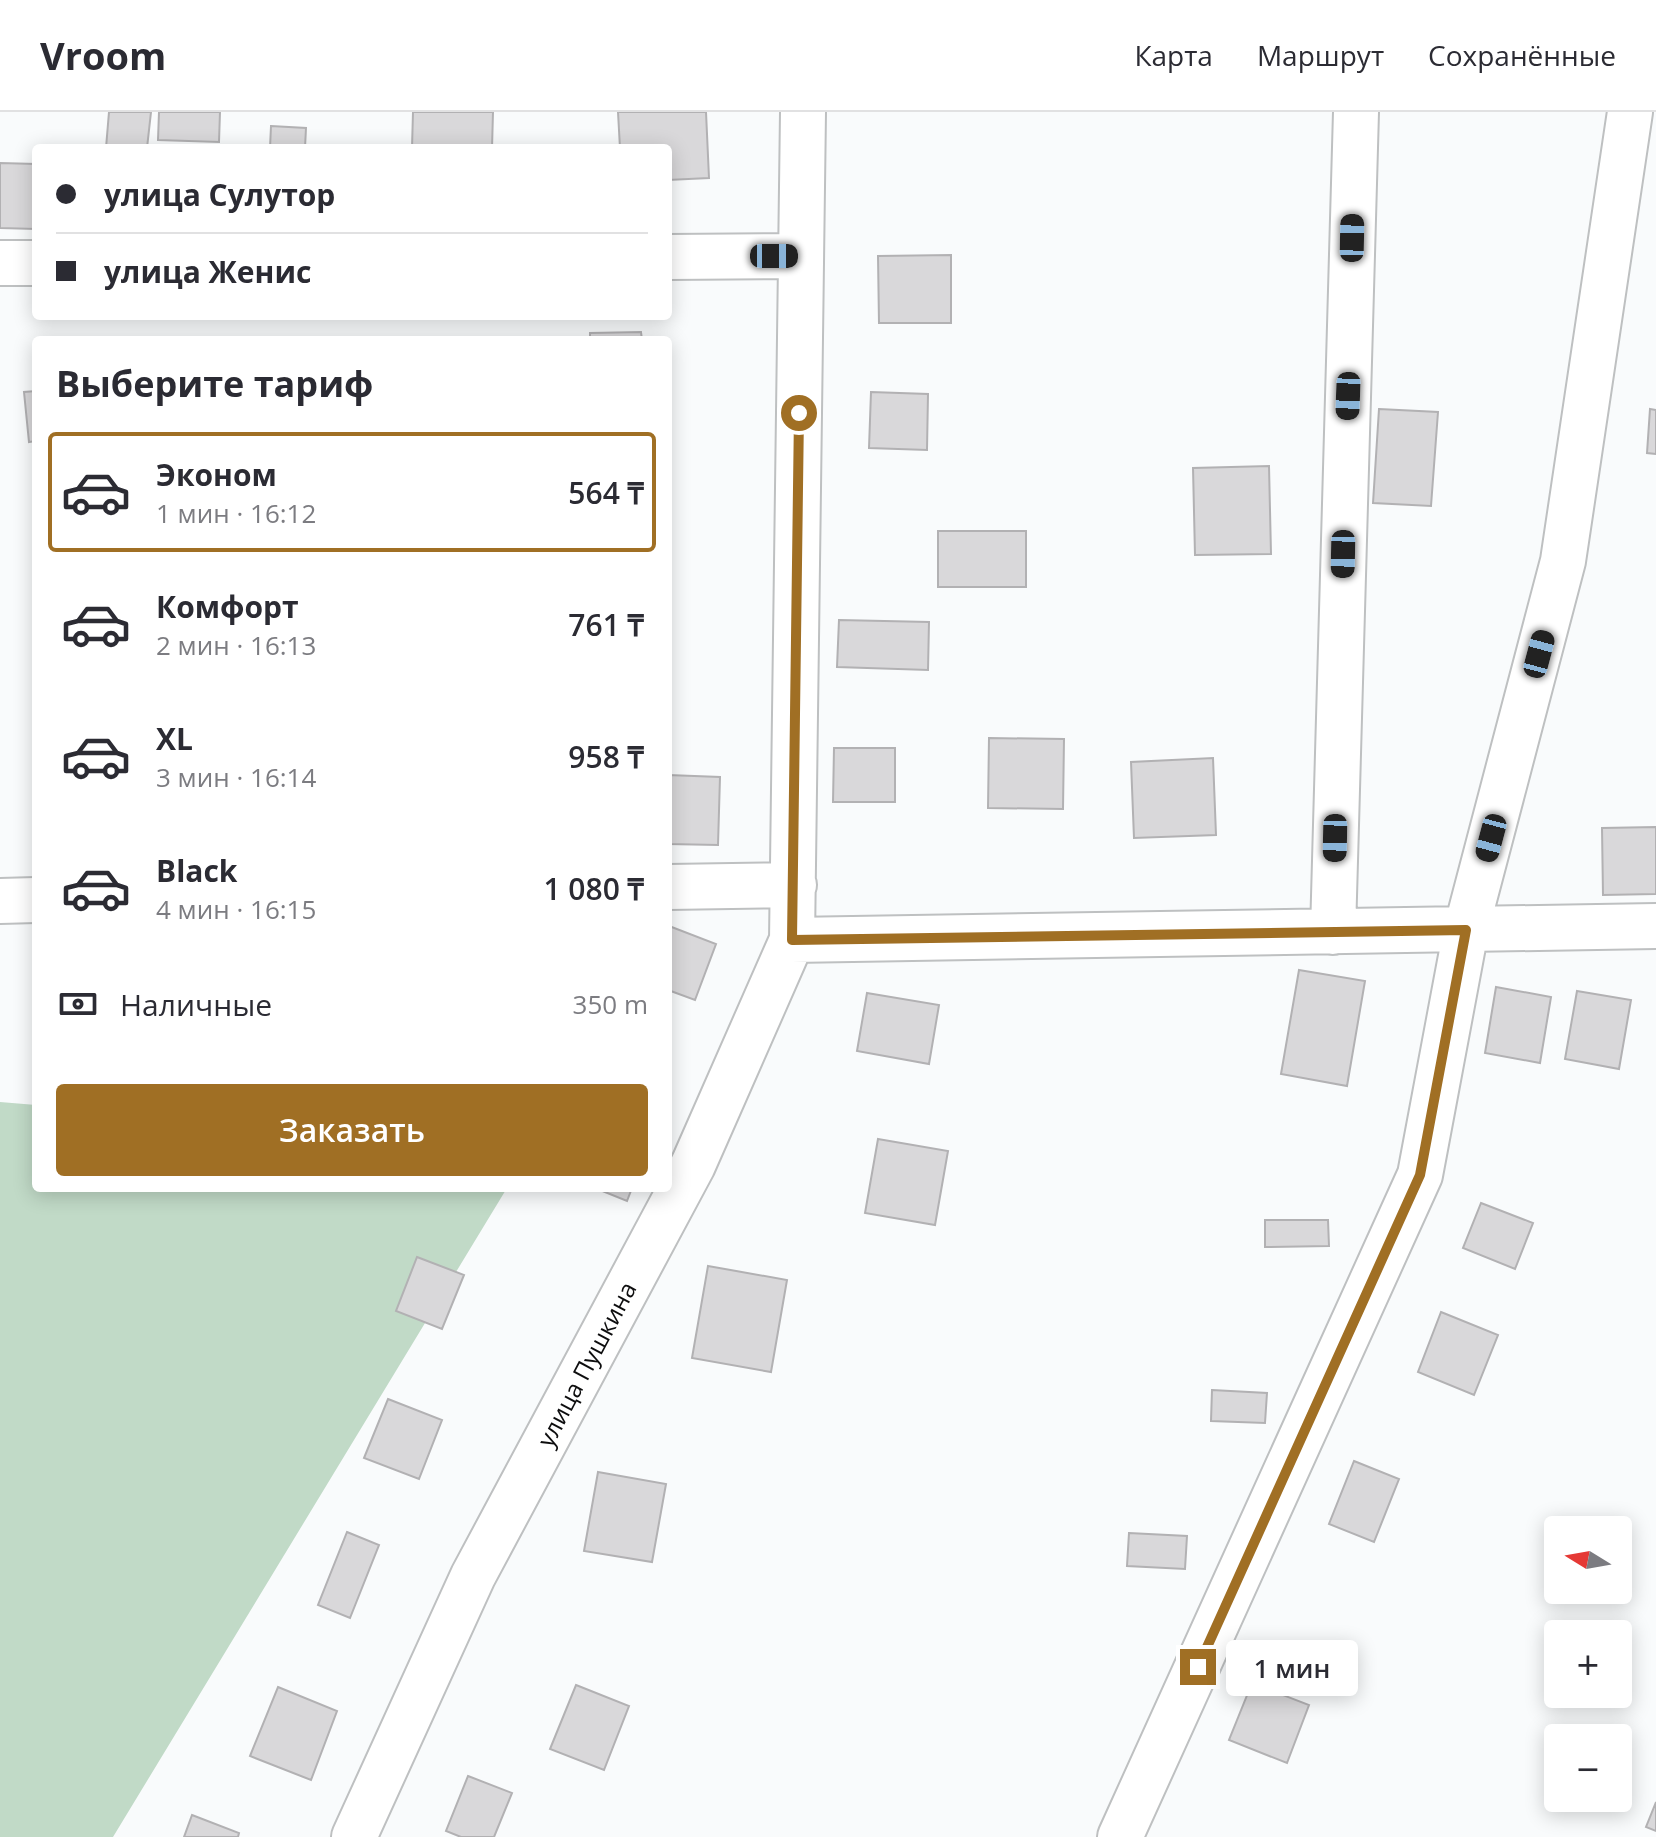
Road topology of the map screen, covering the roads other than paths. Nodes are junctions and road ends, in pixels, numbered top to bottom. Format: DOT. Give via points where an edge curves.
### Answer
graph roads {
  1 [pos="803,112"];
  2 [pos="1356,112"];
  3 [pos="1630,112"];
  4 [pos="801,256"];
  5 [pos="672,257"];
  6 [pos="0,263"];
  7 [pos="32,263"];
  8 [pos="794,885"];
  9 [pos="672,887"];
  10 [pos="32,900"];
  11 [pos="0,901"];
  12 [pos="1656,926"];
  13 [pos="1466,930"];
  14 [pos="1333,932"];
  15 [pos="792,940"];
  16 [pos="354,1837"];
  17 [pos="1120,1837"];
  1 -- 4 [label="street, улица Пушкина"];
  2 -- 14 [label="street"];
  3 -- 13 [label="street" via="1563,561"];
  4 -- 5 [label="street"];
  4 -- 8 [label="street, улица Пушкина"];
  6 -- 7 [label="street"];
  8 -- 9 [label="street"];
  8 -- 15 [label="street, улица Пушкина"];
  10 -- 11 [label="street"];
  12 -- 13 [label="street"];
  13 -- 14 [label="street"];
  13 -- 17 [label="street" via="1420,1175"];
  14 -- 15 [label="street"];
  15 -- 16 [label="street, улица Пушкина" via="693,1165 473,1576"];
}
